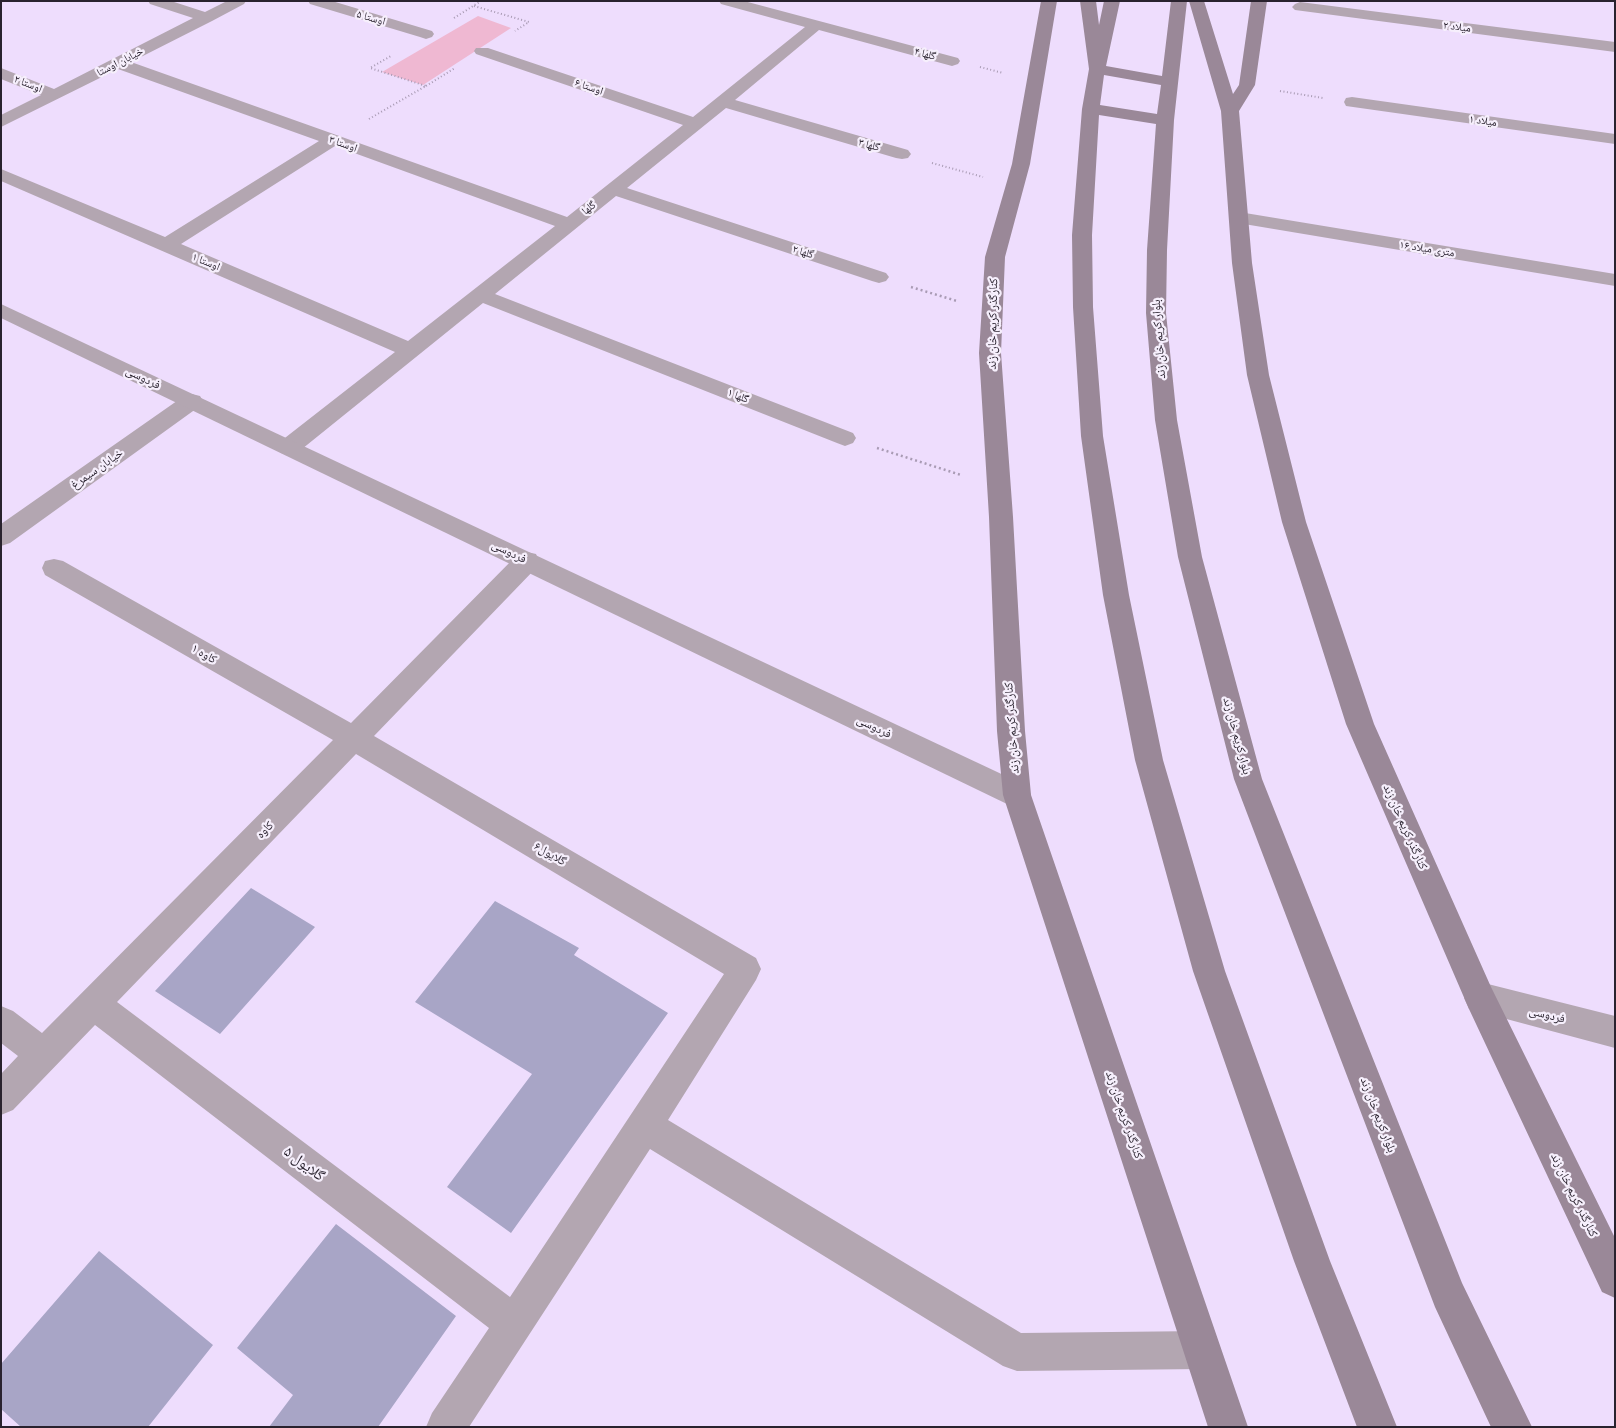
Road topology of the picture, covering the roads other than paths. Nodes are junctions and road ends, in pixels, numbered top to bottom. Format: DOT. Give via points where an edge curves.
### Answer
graph roads {
  1 [pos="155,1"];
  2 [pos="239,1"];
  3 [pos="315,1"];
  4 [pos="726,1"];
  5 [pos="1049,1"];
  6 [pos="1088,1"];
  7 [pos="1112,1"];
  8 [pos="1180,1"];
  9 [pos="1196,1"];
  10 [pos="1259,1"];
  11 [pos="1300,7"];
  12 [pos="207,18"];
  13 [pos="816,25"];
  14 [pos="426,34"];
  15 [pos="1615,47"];
  16 [pos="482,51"];
  17 [pos="952,61"];
  18 [pos="118,63"];
  19 [pos="1097,69"];
  20 [pos="1,73"];
  21 [pos="1170,82"];
  22 [pos="55,95"];
  23 [pos="723,102"];
  24 [pos="1352,102"];
  25 [pos="1091,109"];
  26 [pos="1230,111"];
  27 [pos="1165,120"];
  28 [pos="1,122"];
  29 [pos="696,124"];
  30 [pos="1615,139"];
  31 [pos="334,140"];
  32 [pos="902,154"];
  33 [pos="1,174"];
  34 [pos="613,189"];
  35 [pos="1239,218"];
  36 [pos="569,224"];
  37 [pos="166,245"];
  38 [pos="879,277"];
  39 [pos="1615,280"];
  40 [pos="480,295"];
  41 [pos="1,310"];
  42 [pos="410,350"];
  43 [pos="192,401"];
  44 [pos="845,438"];
  45 [pos="289,447"];
  46 [pos="1,536"];
  47 [pos="528,561"];
  48 [pos="54,568"];
  49 [pos="355,739"];
  50 [pos="1017,795"];
  51 [pos="1480,998"];
  52 [pos="93,1004"];
  53 [pos="1,1022"];
  54 [pos="1615,1032"];
  55 [pos="43,1055"];
  56 [pos="1,1098"];
  57 [pos="645,1126"];
  58 [pos="1613,1272"];
  59 [pos="514,1324"];
  60 [pos="1202,1350"];
  61 [pos="446,1427"];
  62 [pos="1228,1427"];
  63 [pos="1377,1427"];
  64 [pos="1512,1427"];
  1 -- 12 [label="street"];
  2 -- 12 [label="street, خیابان اوستا"];
  3 -- 14 [label="street, اوستا ۵"];
  4 -- 13 [label="street"];
  5 -- 50 [label="main road, کنارگذر کریم خان زند" via="1021,164 995,257 990,353"];
  6 -- 19 [label="main road"];
  7 -- 19 [label="main road"];
  8 -- 21 [label="main road, بلوار کریم خان زند"];
  9 -- 26 [label="main road, کنارگذر کریم خان زند"];
  10 -- 26 [label="main road" via="1247,85"];
  11 -- 15 [label="street, میلاد ۲"];
  12 -- 18 [label="street, خیابان اوستا"];
  13 -- 17 [label="street, گلها ۴"];
  13 -- 23 [label="street, گلها"];
  16 -- 29 [label="street, اوستا ۶"];
  18 -- 22 [label="street, خیابان اوستا"];
  18 -- 31 [label="street, اوستا ۳"];
  19 -- 21 [label="main road"];
  19 -- 25 [label="main road"];
  20 -- 22 [label="street, اوستا ۲"];
  21 -- 27 [label="main road, بلوار کریم خان زند"];
  22 -- 28 [label="street, خیابان اوستا"];
  23 -- 29 [label="street, گلها"];
  23 -- 32 [label="street, گلها ۳"];
  24 -- 30 [label="street, میلاد ۱"];
  25 -- 27 [label="main road"];
  25 -- 63 [label="main road" via="1082,234 1083,307 1092,436 1116,595 1149,760 1209,971 1312,1261"];
  26 -- 35 [label="main road, کنارگذر کریم خان زند"];
  27 -- 64 [label="main road, بلوار کریم خان زند" via="1156,313 1166,420 1190,557 1248,780 1448,1294"];
  29 -- 34 [label="street, گلها"];
  31 -- 36 [label="street, اوستا ۳"];
  31 -- 37 [label="street"];
  33 -- 37 [label="street, اوستا ۱"];
  34 -- 36 [label="street, گلها"];
  34 -- 38 [label="street, گلها ۲"];
  35 -- 39 [label="street, ۱۶ متری میلاد"];
  35 -- 51 [label="main road, کنارگذر کریم خان زند" via="1258,375 1294,522 1360,724"];
  36 -- 40 [label="street, گلها"];
  37 -- 42 [label="street, اوستا ۱"];
  40 -- 42 [label="street, گلها"];
  40 -- 44 [label="street, گلها ۱"];
  41 -- 43 [label="street, فردوسی"];
  42 -- 45 [label="street, گلها"];
  43 -- 45 [label="street, فردوسی"];
  43 -- 46 [label="street, خیابان سیمرغ"];
  45 -- 47 [label="street, فردوسی"];
  47 -- 49 [label="street, کاوه"];
  47 -- 50 [label="street, فردوسی"];
  48 -- 49 [label="street, کاوه ۱"];
  49 -- 52 [label="street, کاوه"];
  49 -- 57 [label="street, گلایول۶" via="745,969"];
  50 -- 60 [label="main road, کنارگذر کریم خان زند"];
  51 -- 54 [label="street, فردوسی"];
  51 -- 58 [label="main road, کنارگذر کریم خان زند"];
  52 -- 55 [label="street, کاوه"];
  52 -- 59 [label="street, گلایول ۵"];
  53 -- 55 [label="street"];
  55 -- 56 [label="street, کاوه"];
  57 -- 59 [label="street"];
  57 -- 60 [label="street" via="1017,1352"];
  59 -- 61 [label="street"];
  60 -- 62 [label="main road, کنارگذر کریم خان زند"];
}
